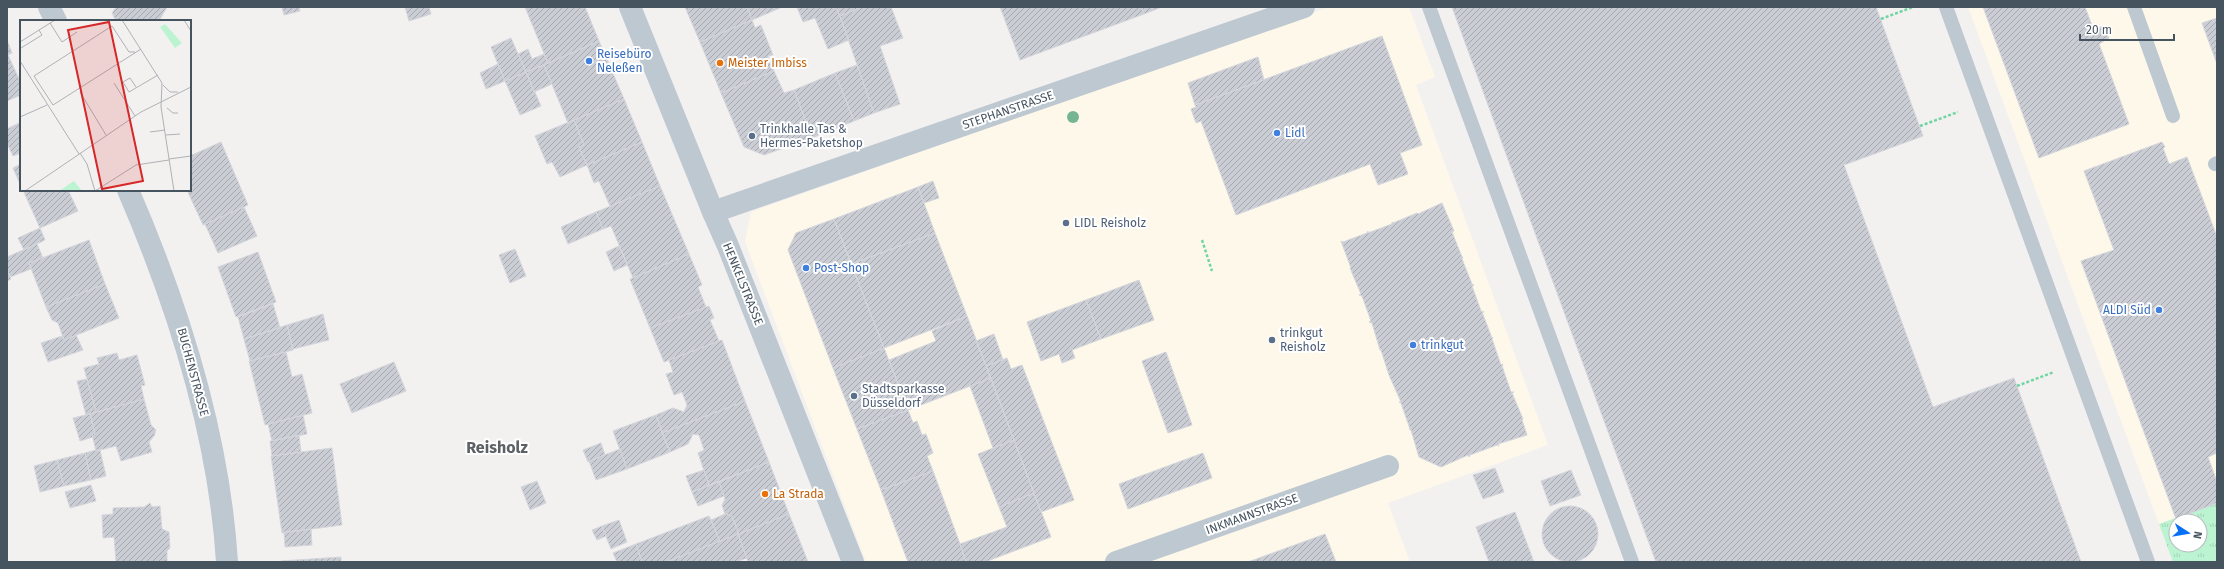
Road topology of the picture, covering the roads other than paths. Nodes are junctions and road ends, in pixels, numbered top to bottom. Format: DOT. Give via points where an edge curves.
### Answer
graph roads {
  1 [pos="50,7"];
  2 [pos="630,7"];
  3 [pos="1304,7"];
  4 [pos="1429,7"];
  5 [pos="1946,7"];
  6 [pos="2134,7"];
  7 [pos="56,20"];
  8 [pos="2173,116"];
  9 [pos="128,191"];
  10 [pos="712,212"];
  11 [pos="1388,466"];
  12 [pos="227,562"];
  13 [pos="853,562"];
  14 [pos="1116,562"];
  15 [pos="1632,562"];
  16 [pos="2148,562"];
  1 -- 7 [label="street"];
  2 -- 10 [label="street, HENKELSTRASSE"];
  3 -- 10 [label="street, STEPHANSTRASSE"];
  4 -- 15 [label="lane"];
  5 -- 16 [label="lane"];
  6 -- 8 [label="lane"];
  9 -- 12 [label="street, BUCHENSTRASSE" via="176,309 204,414 225,525"];
  10 -- 13 [label="street, HENKELSTRASSE" via="728,246"];
  11 -- 14 [label="street, INKMANNSTRASSE"];
}
